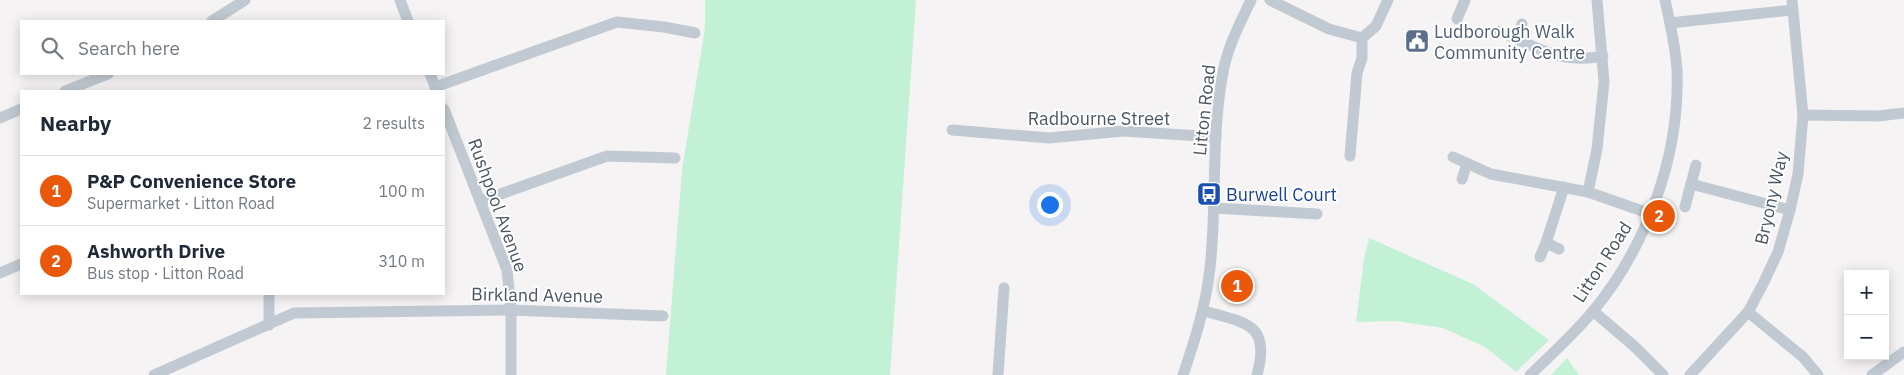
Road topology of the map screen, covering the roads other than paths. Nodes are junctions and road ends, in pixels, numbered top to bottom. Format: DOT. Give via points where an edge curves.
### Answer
graph roads {
  1 [pos="245,0"];
  2 [pos="400,0"];
  3 [pos="1251,0"];
  4 [pos="1270,0"];
  5 [pos="1388,0"];
  6 [pos="1465,0"];
  7 [pos="1597,0"];
  8 [pos="1665,0"];
  9 [pos="1792,5"];
  10 [pos="1457,19"];
  11 [pos="214,20"];
  12 [pos="408,20"];
  13 [pos="1670,23"];
  14 [pos="1522,24"];
  15 [pos="1499,31"];
  16 [pos="695,33"];
  17 [pos="1362,38"];
  18 [pos="1517,39"];
  19 [pos="1603,56"];
  20 [pos="105,75"];
  21 [pos="430,75"];
  22 [pos="436,89"];
  23 [pos="68,90"];
  24 [pos="20,109"];
  25 [pos="445,111"];
  26 [pos="1904,112"];
  27 [pos="1803,116"];
  28 [pos="0,118"];
  29 [pos="952,130"];
  30 [pos="1216,137"];
  31 [pos="1350,156"];
  32 [pos="1453,157"];
  33 [pos="675,158"];
  34 [pos="1467,164"];
  35 [pos="1696,165"];
  36 [pos="1462,179"];
  37 [pos="1691,184"];
  38 [pos="1564,187"];
  39 [pos="1588,192"];
  40 [pos="481,201"];
  41 [pos="1685,207"];
  42 [pos="1214,208"];
  43 [pos="1790,210"];
  44 [pos="1317,214"];
  45 [pos="1651,214"];
  46 [pos="1546,243"];
  47 [pos="1559,249"];
  48 [pos="1540,256"];
  49 [pos="20,264"];
  50 [pos="0,273"];
  51 [pos="1004,288"];
  52 [pos="268,295"];
  53 [pos="511,310"];
  54 [pos="1204,311"];
  55 [pos="1593,311"];
  56 [pos="1748,312"];
  57 [pos="663,316"];
  58 [pos="269,325"];
  59 [pos="1904,352"];
  60 [pos="154,375"];
  61 [pos="511,375"];
  62 [pos="998,375"];
  63 [pos="1183,375"];
  64 [pos="1257,375"];
  65 [pos="1530,375"];
  66 [pos="1663,375"];
  67 [pos="1690,375"];
  68 [pos="1818,375"];
  69 [pos="1872,375"];
  1 -- 11 [label="street"];
  2 -- 12 [label="street"];
  3 -- 30 [label="street, Litton Road" via="1230,44"];
  4 -- 17 [label="street" via="1328,28"];
  5 -- 17 [label="street" via="1376,26"];
  6 -- 10 [label="street"];
  7 -- 19 [label="street"];
  8 -- 13 [label="street, Litton Road"];
  9 -- 13 [label="street"];
  9 -- 27 [label="street, Bryony Way"];
  13 -- 45 [label="street, Litton Road" via="1677,70 1676,110 1671,148"];
  14 -- 18 [label="street"];
  15 -- 18 [label="street"];
  16 -- 22 [label="street" via="617,22"];
  17 -- 31 [label="street"];
  18 -- 19 [label="street" via="1566,58 1585,60"];
  19 -- 39 [label="street" via="1604,82 1597,149"];
  20 -- 23 [label="street"];
  21 -- 22 [label="street"];
  24 -- 28 [label="street"];
  25 -- 40 [label="street, Rushpool Avenue"];
  26 -- 27 [label="street" via="1878,116"];
  27 -- 43 [label="street, Bryony Way" via="1798,174"];
  29 -- 30 [label="street, Radbourne Street" via="1049,138 1123,131"];
  30 -- 42 [label="street, Litton Road"];
  32 -- 34 [label="street"];
  33 -- 40 [label="street" via="607,156"];
  34 -- 36 [label="street"];
  34 -- 38 [label="street" via="1491,174"];
  35 -- 37 [label="street"];
  37 -- 41 [label="street"];
  37 -- 43 [label="street"];
  38 -- 39 [label="street"];
  38 -- 46 [label="street"];
  39 -- 45 [label="street"];
  40 -- 53 [label="street, Rushpool Avenue" via="507,270"];
  42 -- 44 [label="street"];
  42 -- 54 [label="street, Litton Road"];
  43 -- 56 [label="street, Bryony Way" via="1778,252"];
  45 -- 55 [label="street, Litton Road" via="1627,262"];
  46 -- 47 [label="street"];
  46 -- 48 [label="street"];
  49 -- 50 [label="street"];
  51 -- 62 [label="street"];
  52 -- 58 [label="street"];
  53 -- 57 [label="street, Birkland Avenue"];
  53 -- 58 [label="street, Birkland Avenue" via="294,313"];
  53 -- 61 [label="street, Rushpool Avenue"];
  54 -- 63 [label="street, Litton Road"];
  54 -- 64 [label="street" via="1245,322 1254,330 1262,342"];
  55 -- 65 [label="street, Litton Road"];
  55 -- 66 [label="street"];
  56 -- 67 [label="street, Bryony Way"];
  56 -- 68 [label="street" via="1803,357"];
  58 -- 60 [label="street, Birkland Avenue"];
  59 -- 69 [label="street"];
}
